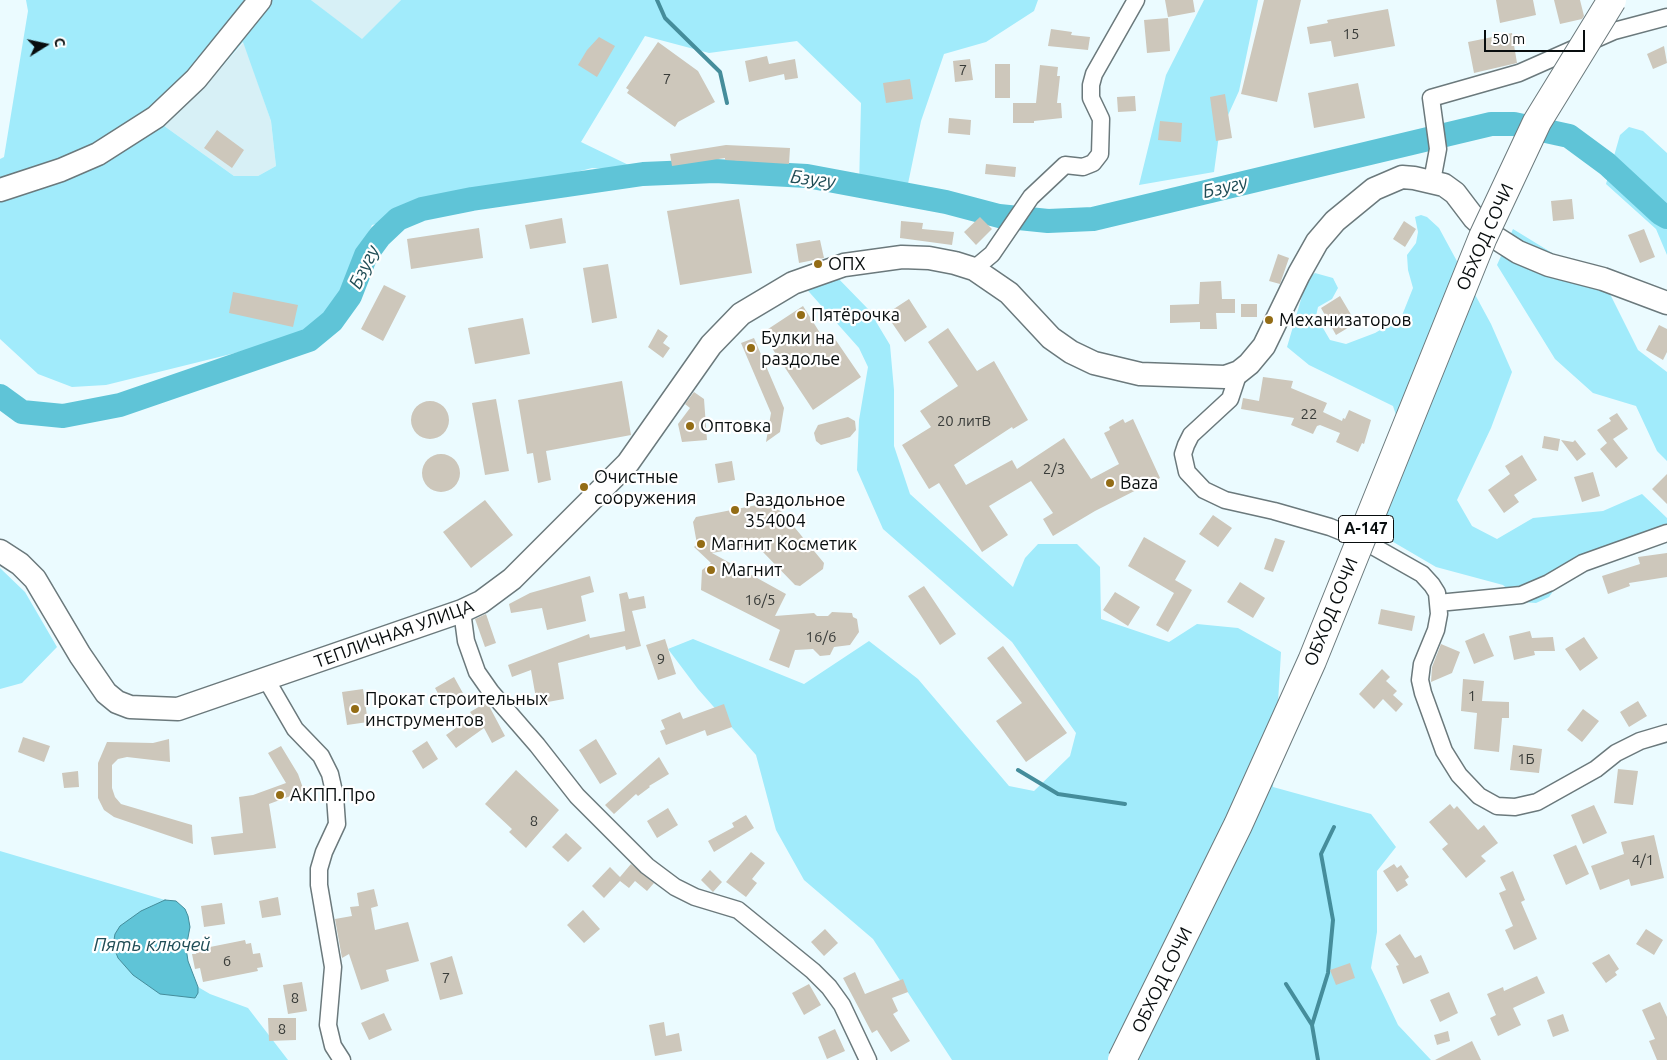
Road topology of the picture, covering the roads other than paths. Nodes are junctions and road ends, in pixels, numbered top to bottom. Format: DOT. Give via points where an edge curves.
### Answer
graph roads {
  1 [pos="260,0"];
  2 [pos="1136,0"];
  3 [pos="1612,0"];
  4 [pos="1667,17"];
  5 [pos="1432,181"];
  6 [pos="0,190"];
  7 [pos="974,269"];
  8 [pos="1667,303"];
  9 [pos="1239,372"];
  10 [pos="1667,533"];
  11 [pos="0,551"];
  12 [pos="1438,603"];
  13 [pos="462,611"];
  14 [pos="266,679"];
  15 [pos="1667,733"];
  16 [pos="342,1060"];
  17 [pos="868,1060"];
  18 [pos="1122,1060"];
  1 -- 6 [label="street" via="196,79 156,116 98,154"];
  2 -- 7 [label="street" via="1098,66 1091,85 1091,98 1100,119 1100,154 1093,163 1065,165 1030,197 992,254"];
  3 -- 18 [label="highway, ОБХОД СОЧИ / А-147, bridge" via="1537,122 1483,237 1312,661 1238,825"];
  4 -- 5 [label="street" via="1614,31 1519,73 1431,98 1438,149"];
  5 -- 8 [label="street" via="1454,193 1474,218 1518,252"];
  5 -- 9 [label="street" via="1402,177 1374,189 1336,221 1317,242 1264,346"];
  7 -- 9 [label="street, ТЕПЛИЧНАЯ УЛИЦА" via="1009,293 1051,338 1094,363 1140,374 1211,377"];
  7 -- 13 [label="street, ТЕПЛИЧНАЯ УЛИЦА" via="929,258 902,257 844,265 809,277 741,314 711,345 622,469 512,579 482,602"];
  9 -- 12 [label="street" via="1230,399 1191,436 1186,445 1183,454 1193,481 1225,500 1274,510 1362,540 1422,574 1436,593"];
  10 -- 12 [label="street" via="1583,563 1550,583 1521,595"];
  11 -- 14 [label="street, ТЕПЛИЧНАЯ УЛИЦА" via="35,579 95,678 117,702 141,709 178,709"];
  12 -- 15 [label="street" via="1436,630 1422,664 1420,680 1444,751 1459,775 1479,796 1497,806 1515,807 1537,802 1616,753"];
  13 -- 14 [label="street, ТЕПЛИЧНАЯ УЛИЦА"];
  13 -- 17 [label="street" via="466,641 477,672 577,796 647,866 675,887 695,897 738,910 813,971 842,1005"];
  14 -- 16 [label="street" via="295,729 321,756 330,774 335,796 336,824 319,869 319,885 333,967 328,1025"];
}
